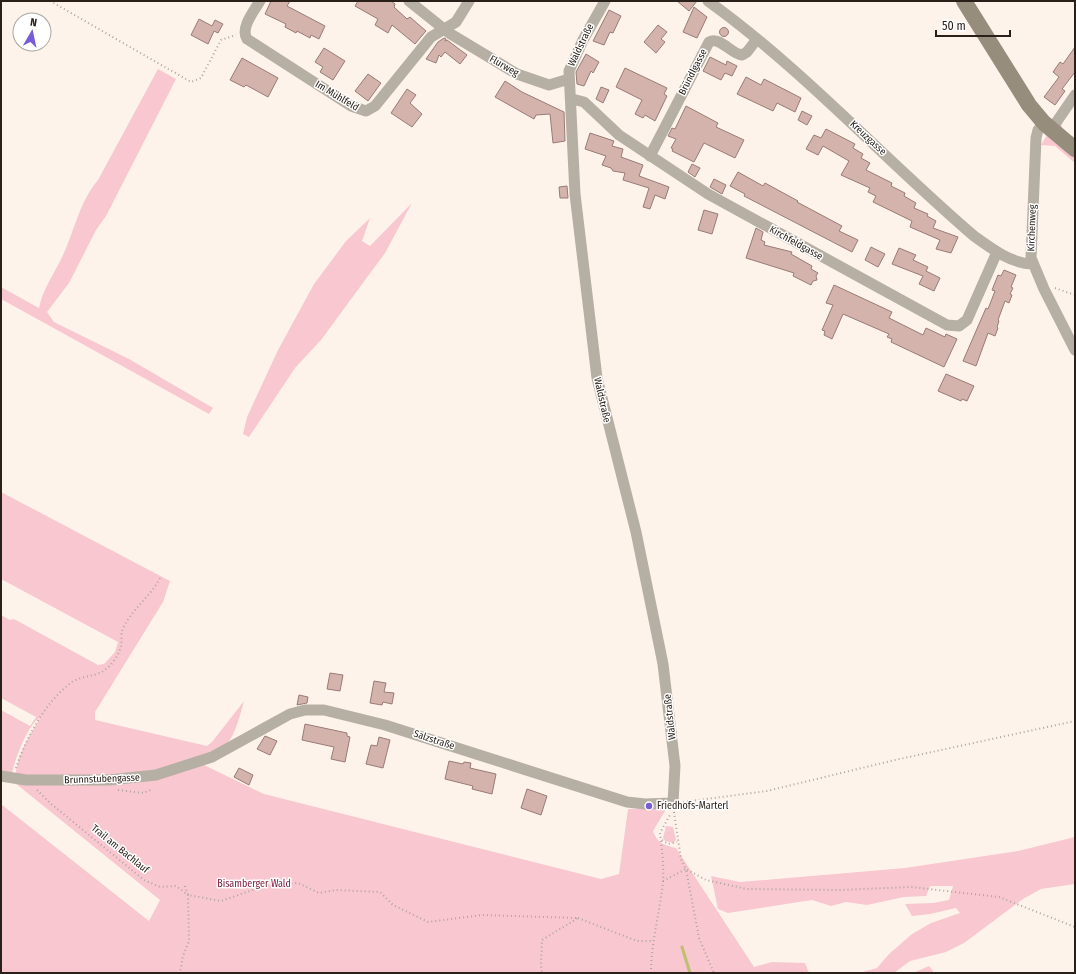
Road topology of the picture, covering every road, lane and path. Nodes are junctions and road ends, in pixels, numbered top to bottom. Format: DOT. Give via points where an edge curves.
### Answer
graph roads {
  1 [pos="50,1"];
  2 [pos="260,1"];
  3 [pos="409,1"];
  4 [pos="469,1"];
  5 [pos="605,1"];
  6 [pos="708,1"];
  7 [pos="964,1"];
  8 [pos="444,29"];
  9 [pos="245,34"];
  10 [pos="757,39"];
  11 [pos="569,79"];
  12 [pos="1075,96"];
  13 [pos="572,99"];
  14 [pos="1048,127"];
  15 [pos="1075,149"];
  16 [pos="650,156"];
  17 [pos="997,252"];
  18 [pos="1032,264"];
  19 [pos="1044,289"];
  20 [pos="1075,295"];
  21 [pos="1075,350"];
  22 [pos="161,576"];
  23 [pos="1075,721"];
  24 [pos="201,762"];
  25 [pos="1,776"];
  26 [pos="26,780"];
  27 [pos="109,780"];
  28 [pos="153,789"];
  29 [pos="673,802"];
  30 [pos="661,840"];
  31 [pos="677,842"];
  32 [pos="686,869"];
  33 [pos="663,881"];
  34 [pos="185,886"];
  35 [pos="188,895"];
  36 [pos="578,918"];
  37 [pos="1075,927"];
  38 [pos="653,940"];
  39 [pos="180,973"];
  40 [pos="542,973"];
  41 [pos="651,973"];
  42 [pos="714,973"];
  1 -- 9 [label="path" via="191,82 201,78 221,40"];
  2 -- 9 [label="street" via="246,26"];
  3 -- 8 [label="street"];
  4 -- 8 [label="street, Im Mühlfeld" via="456,22"];
  5 -- 11 [label="street, Waldstraße" via="580,46 570,68"];
  6 -- 10 [label="street, Kreuzgasse"];
  7 -- 14 [label="main road" via="1014,84"];
  8 -- 9 [label="street, Im Mühlfeld" via="431,37 375,106 366,111 351,106 251,42"];
  8 -- 11 [label="street, Flurweg" via="524,77 549,84"];
  10 -- 16 [label="street, Bründlgasse" via="742,55 718,41 709,42"];
  10 -- 17 [label="street, Kreuzgasse" via="959,222"];
  11 -- 13 [label="street, Waldstraße"];
  12 -- 14 [label="street, Kirchenweg"];
  13 -- 16 [label="street, Kirchfeldgasse" via="584,102 614,131"];
  13 -- 29 [label="street, Waldstraße" via="575,194 593,355 604,412 636,532 663,664 675,766"];
  14 -- 15 [label="main road"];
  14 -- 18 [label="street, Kirchenweg" via="1038,130 1036,138 1030,238"];
  16 -- 17 [label="street, Kirchfeldgasse" via="722,202 947,325 959,326 967,320"];
  17 -- 18 [label="street, Kreuzgasse" via="1019,263"];
  18 -- 19 [label="street, Kirchenweg"];
  19 -- 20 [label="path" via="1053,288"];
  19 -- 21 [label="street, Kirchenweg"];
  22 -- 26 [label="path, Trail am Bachlauf" via="122,632 119,651 107,668 101,673 72,682 34,726 15,770"];
  23 -- 29 [label="path" via="767,791"];
  24 -- 27 [label="street, Brunnstubengasse" via="156,775"];
  24 -- 29 [label="street, Salzstraße" via="286,715 300,711 324,710 395,727 627,802"];
  25 -- 26 [label="street, Brunnstubengasse"];
  26 -- 27 [label="street, Brunnstubengasse"];
  26 -- 35 [label="path, Trail am Bachlauf" via="50,803 144,880 160,887 176,886"];
  27 -- 28 [label="path" via="117,790 143,793"];
  29 -- 30 [label="path" via="671,815 660,833"];
  29 -- 31 [label="path"];
  30 -- 31 [label="path" via="668,844"];
  30 -- 33 [label="path"];
  31 -- 32 [label="path"];
  32 -- 33 [label="path"];
  32 -- 37 [label="path" via="706,880 747,889 839,890 911,887 999,897"];
  32 -- 42 [label="path" via="699,938"];
  33 -- 38 [label="path"];
  34 -- 35 [label="path"];
  35 -- 36 [label="path, Trail am Bachlauf" via="221,901 267,885 298,883 319,893 336,890 380,892 392,905 428,922 482,915"];
  35 -- 39 [label="path" via="189,941"];
  36 -- 38 [label="path, Trail am Bachlauf" via="637,941"];
  36 -- 40 [label="path" via="542,940"];
  38 -- 41 [label="path"];
}
